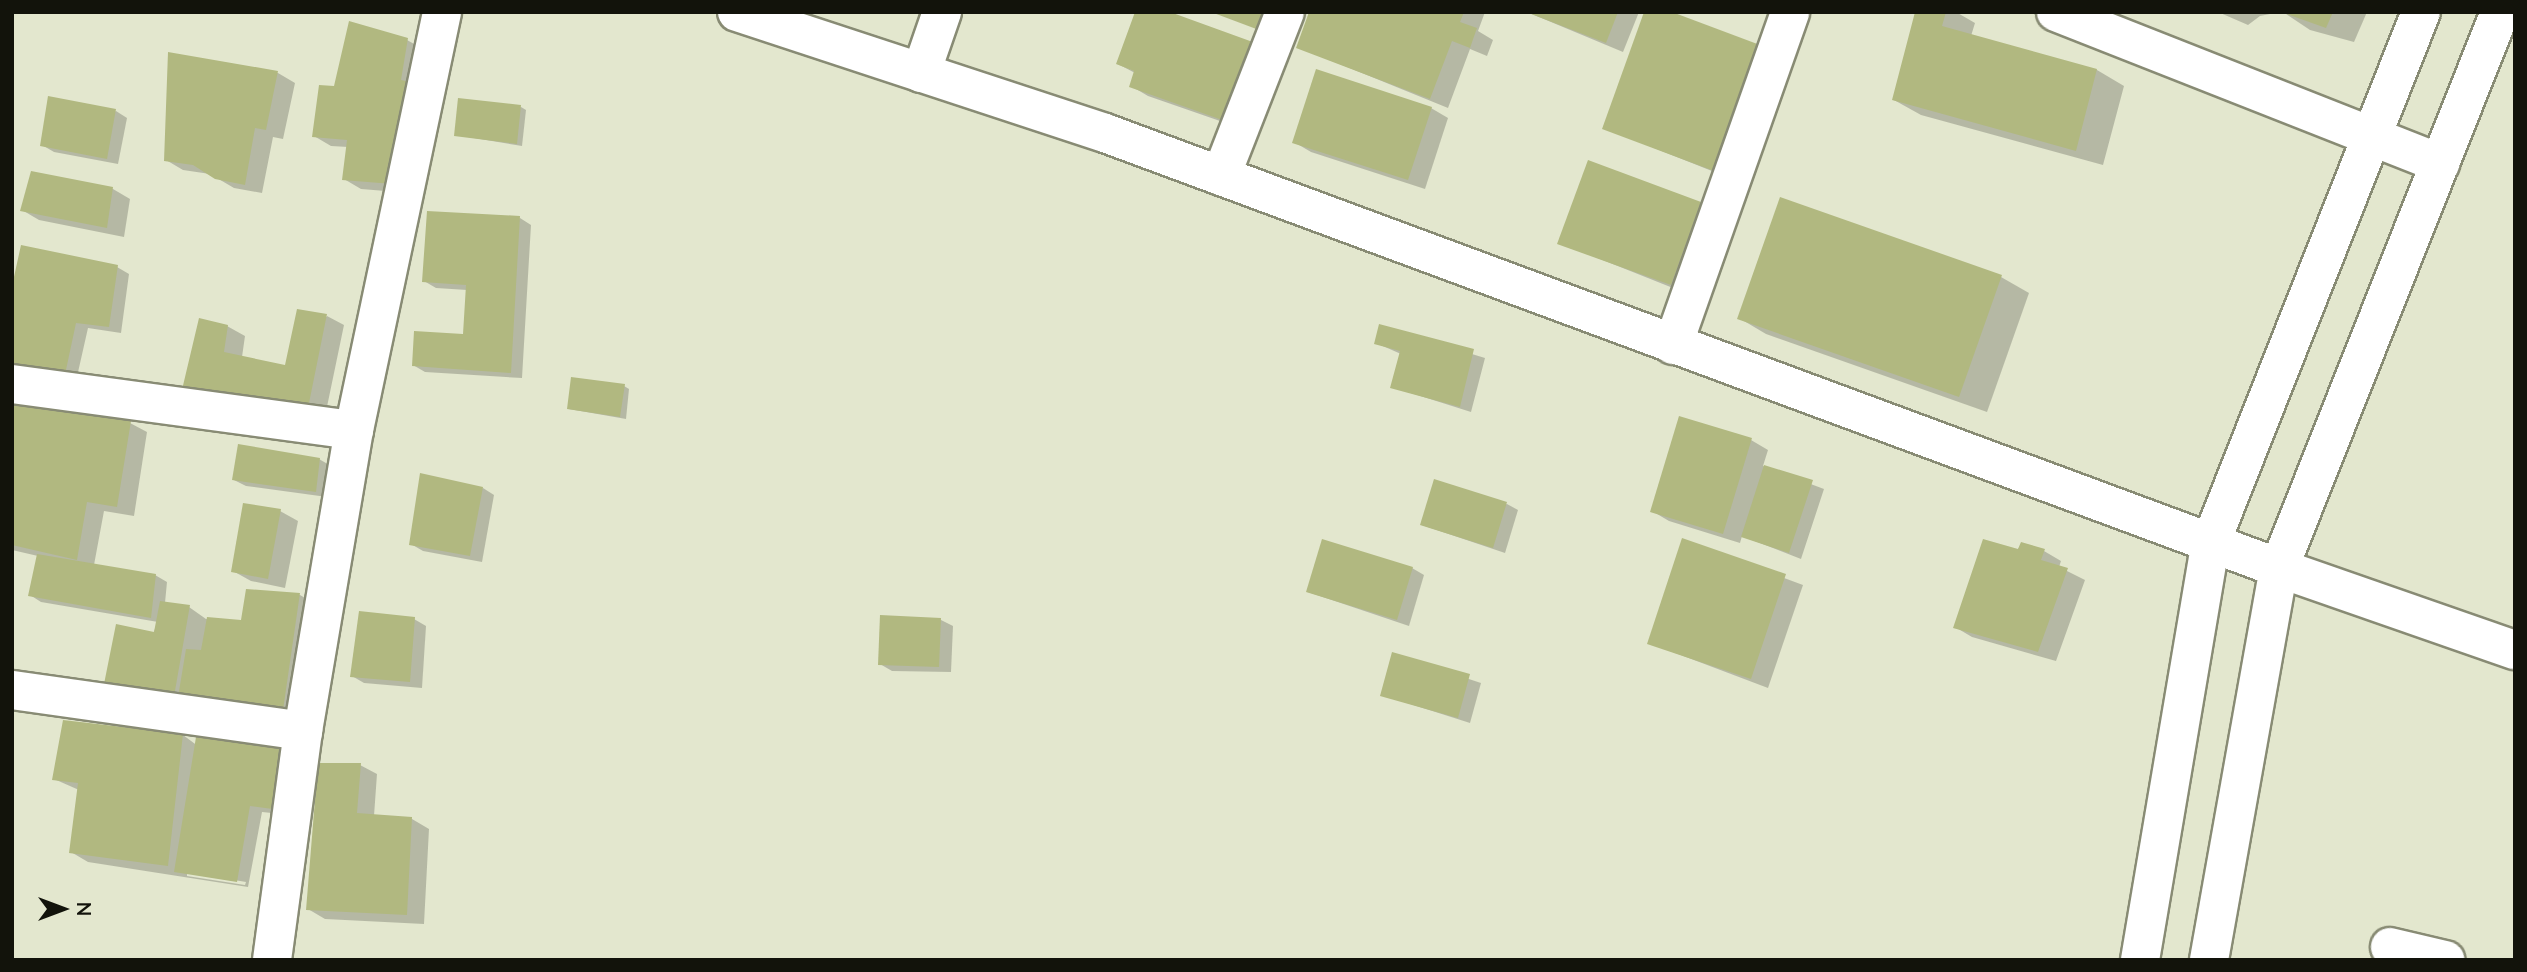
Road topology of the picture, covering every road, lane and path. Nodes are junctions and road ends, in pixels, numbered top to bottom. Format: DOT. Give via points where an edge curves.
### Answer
graph roads {
  1 [pos="442,12"];
  2 [pos="737,12"];
  3 [pos="942,12"];
  4 [pos="1285,12"];
  5 [pos="1790,12"];
  6 [pos="2056,12"];
  7 [pos="2421,12"];
  8 [pos="2500,12"];
  9 [pos="921,73"];
  10 [pos="2372,136"];
  11 [pos="2440,163"];
  12 [pos="1221,176"];
  13 [pos="1673,345"];
  14 [pos="12,384"];
  15 [pos="354,430"];
  16 [pos="2211,542"];
  17 [pos="2279,568"];
  18 [pos="2515,650"];
  19 [pos="12,690"];
  20 [pos="303,731"];
  21 [pos="2390,947"];
  22 [pos="272,960"];
  23 [pos="2140,960"];
  24 [pos="2209,960"];
  25 [pos="2445,960"];
  1 -- 15 [label="street"];
  2 -- 9 [label="street"];
  3 -- 9 [label="street"];
  4 -- 12 [label="street"];
  5 -- 13 [label="street"];
  6 -- 10 [label="street"];
  7 -- 10 [label="street"];
  8 -- 11 [label="street"];
  9 -- 12 [label="street"];
  10 -- 11 [label="street"];
  10 -- 16 [label="street"];
  11 -- 17 [label="street"];
  12 -- 13 [label="street"];
  13 -- 16 [label="street"];
  14 -- 15 [label="street"];
  15 -- 20 [label="street"];
  16 -- 17 [label="street"];
  16 -- 23 [label="street"];
  17 -- 18 [label="street"];
  17 -- 24 [label="street"];
  19 -- 20 [label="street"];
  20 -- 22 [label="street"];
  21 -- 25 [label="street"];
}
